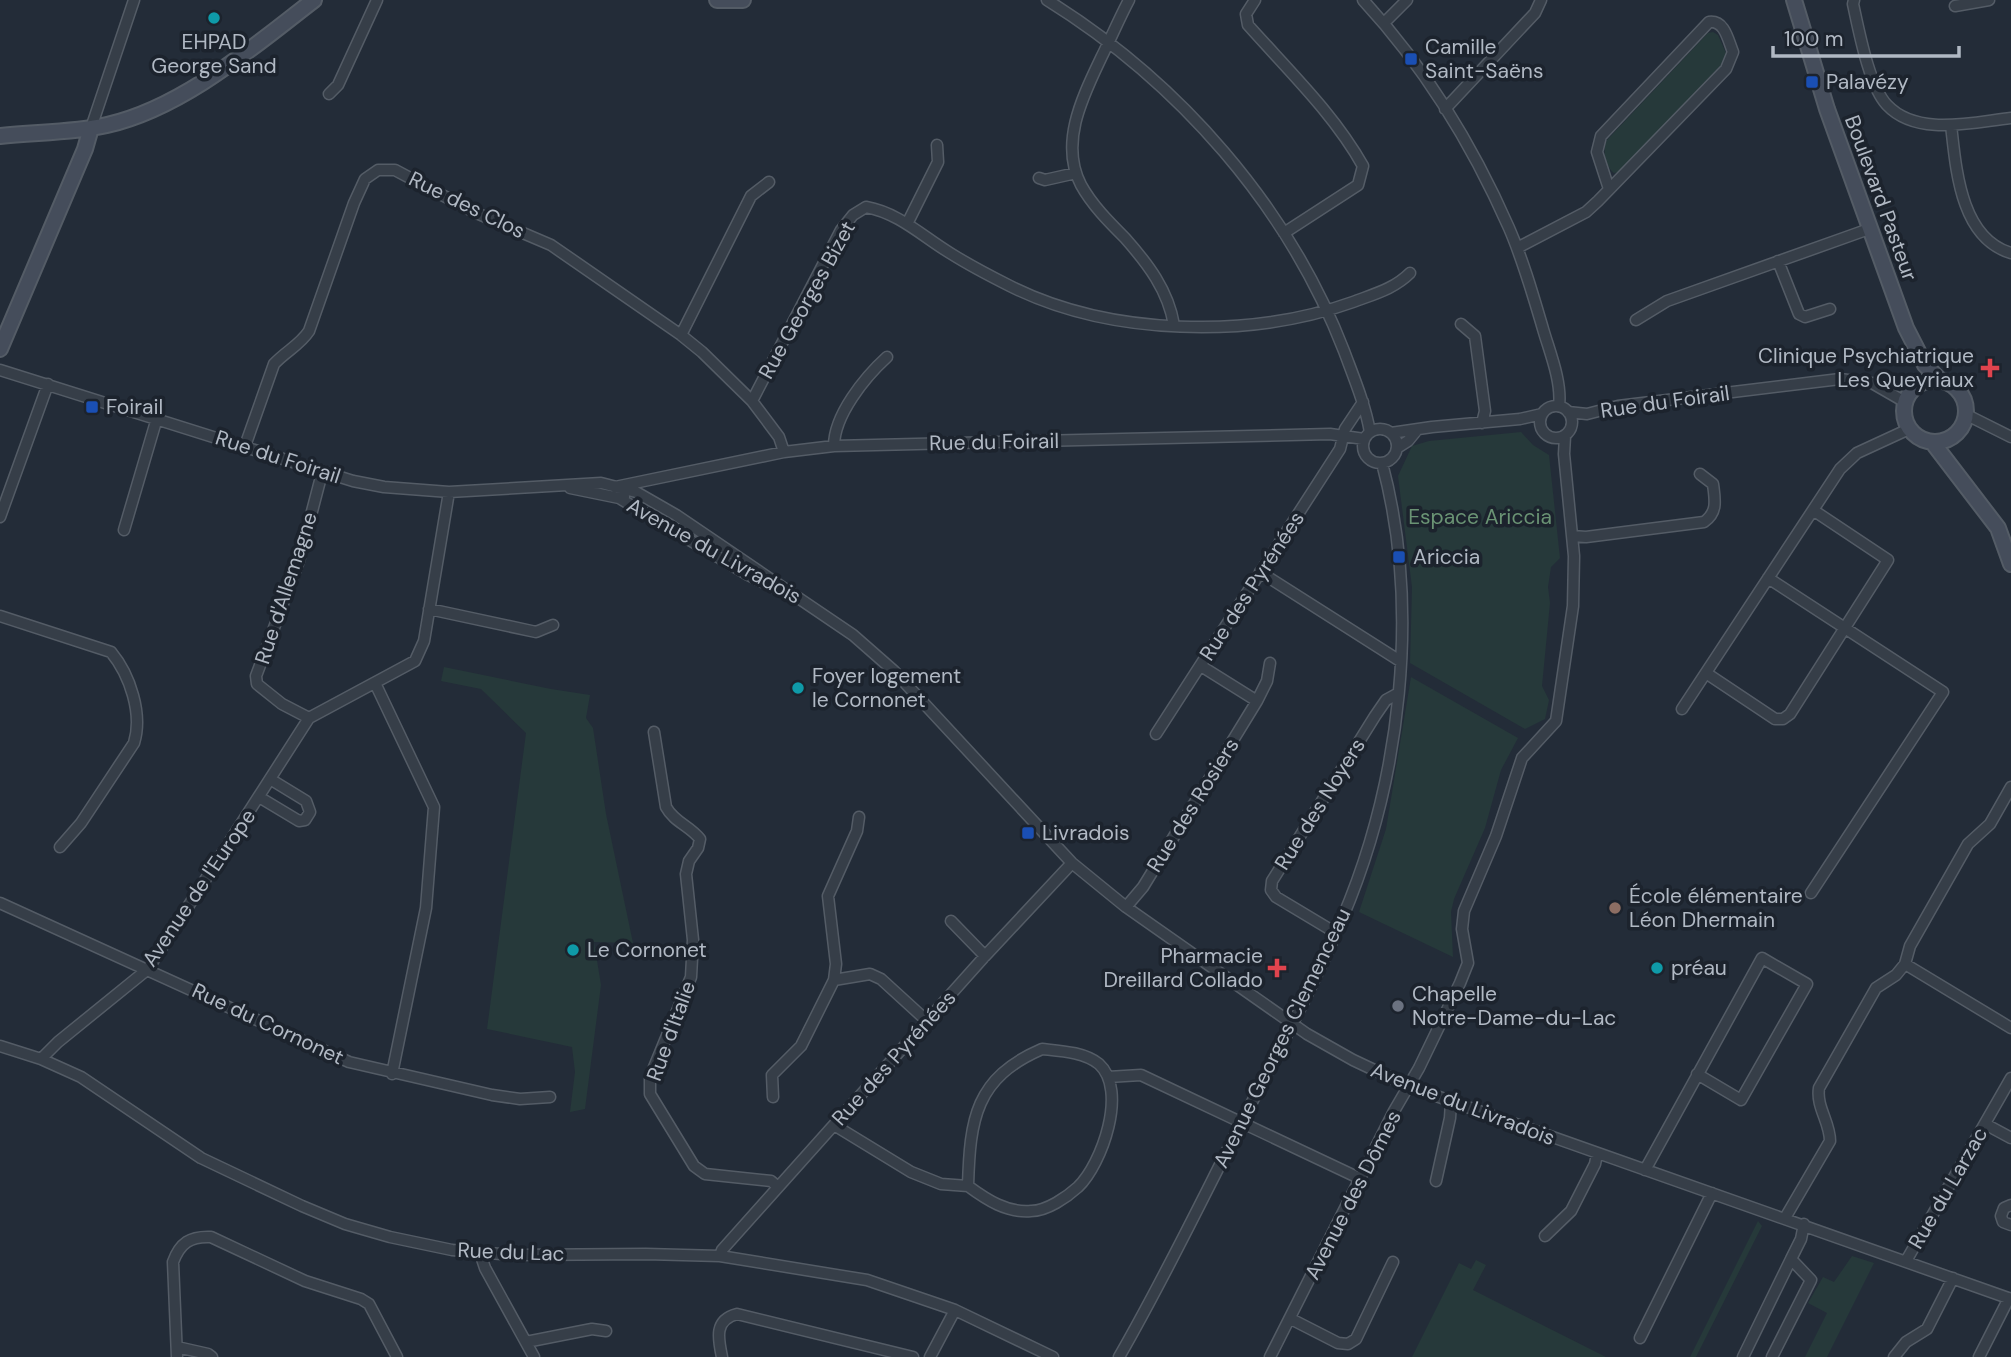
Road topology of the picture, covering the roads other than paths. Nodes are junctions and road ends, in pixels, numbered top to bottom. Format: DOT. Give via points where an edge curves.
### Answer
graph roads {
  1 [pos="134,0"];
  2 [pos="314,0"];
  3 [pos="377,0"];
  4 [pos="717,0"];
  5 [pos="743,0"];
  6 [pos="1047,0"];
  7 [pos="1129,0"];
  8 [pos="1255,0"];
  9 [pos="1363,0"];
  10 [pos="1407,0"];
  11 [pos="1541,0"];
  12 [pos="1794,0"];
  13 [pos="1854,0"];
  14 [pos="1989,0"];
  15 [pos="1955,6"];
  16 [pos="1384,23"];
  17 [pos="1109,41"];
  18 [pos="330,94"];
  19 [pos="1445,109"];
  20 [pos="2011,118"];
  21 [pos="1951,125"];
  22 [pos="91,128"];
  23 [pos="0,136"];
  24 [pos="937,145"];
  25 [pos="1076,173"];
  26 [pos="1039,178"];
  27 [pos="769,183"];
  28 [pos="1609,189"];
  29 [pos="907,223"];
  30 [pos="1869,229"];
  31 [pos="1284,233"];
  32 [pos="1517,248"];
  33 [pos="2011,253"];
  34 [pos="1778,261"];
  35 [pos="1410,273"];
  36 [pos="1830,309"];
  37 [pos="1328,311"];
  38 [pos="1636,320"];
  39 [pos="1461,324"];
  40 [pos="1174,325"];
  41 [pos="1906,328"];
  42 [pos="681,335"];
  43 [pos="0,349"];
  44 [pos="887,357"];
  45 [pos="0,370"];
  46 [pos="1941,381"];
  47 [pos="48,384"];
  48 [pos="1919,385"];
  49 [pos="752,401"];
  50 [pos="1905,401"];
  51 [pos="1363,402"];
  52 [pos="1564,409"];
  53 [pos="1542,414"];
  54 [pos="1587,414"];
  55 [pos="1965,414"];
  56 [pos="157,418"];
  57 [pos="1520,419"];
  58 [pos="1482,423"];
  59 [pos="1572,427"];
  60 [pos="1909,429"];
  61 [pos="1417,430"];
  62 [pos="1542,431"];
  63 [pos="1391,433"];
  64 [pos="1367,435"];
  65 [pos="1342,436"];
  66 [pos="1565,436"];
  67 [pos="1953,437"];
  68 [pos="2011,437"];
  69 [pos="1933,443"];
  70 [pos="245,446"];
  71 [pos="834,446"];
  72 [pos="1396,448"];
  73 [pos="784,452"];
  74 [pos="1364,453"];
  75 [pos="1382,463"];
  76 [pos="322,473"];
  77 [pos="1700,474"];
  78 [pos="648,478"];
  79 [pos="1961,481"];
  80 [pos="565,487"];
  81 [pos="615,487"];
  82 [pos="449,492"];
  83 [pos="636,492"];
  84 [pos="619,498"];
  85 [pos="1813,510"];
  86 [pos="0,517"];
  87 [pos="124,530"];
  88 [pos="1572,536"];
  89 [pos="2011,564"];
  90 [pos="1260,572"];
  91 [pos="1768,578"];
  92 [pos="808,604"];
  93 [pos="429,609"];
  94 [pos="0,616"];
  95 [pos="553,625"];
  96 [pos="1844,628"];
  97 [pos="1400,661"];
  98 [pos="1270,663"];
  99 [pos="1201,666"];
  100 [pos="1706,673"];
  101 [pos="375,683"];
  102 [pos="1397,694"];
  103 [pos="1257,701"];
  104 [pos="1682,709"];
  105 [pos="309,718"];
  106 [pos="654,732"];
  107 [pos="1156,734"];
  108 [pos="271,779"];
  109 [pos="2011,787"];
  110 [pos="259,797"];
  111 [pos="859,817"];
  112 [pos="60,847"];
  113 [pos="1072,863"];
  114 [pos="1811,893"];
  115 [pos="0,903"];
  116 [pos="1126,907"];
  117 [pos="951,921"];
  118 [pos="1336,933"];
  119 [pos="985,956"];
  120 [pos="1905,964"];
  121 [pos="148,969"];
  122 [pos="834,979"];
  123 [pos="927,1021"];
  124 [pos="1292,1023"];
  125 [pos="2011,1028"];
  126 [pos="0,1046"];
  127 [pos="41,1059"];
  128 [pos="392,1074"];
  129 [pos="1697,1074"];
  130 [pos="1108,1077"];
  131 [pos="2011,1078"];
  132 [pos="1408,1086"];
  133 [pos="550,1097"];
  134 [pos="773,1097"];
  135 [pos="1451,1102"];
  136 [pos="1242,1122"];
  137 [pos="1985,1124"];
  138 [pos="834,1125"];
  139 [pos="2011,1138"];
  140 [pos="1597,1154"];
  141 [pos="1645,1170"];
  142 [pos="1361,1179"];
  143 [pos="1436,1181"];
  144 [pos="777,1186"];
  145 [pos="968,1186"];
  146 [pos="1712,1193"];
  147 [pos="2011,1205"];
  148 [pos="1785,1218"];
  149 [pos="1804,1224"];
  150 [pos="2011,1225"];
  151 [pos="1545,1236"];
  152 [pos="480,1253"];
  153 [pos="720,1256"];
  154 [pos="1791,1259"];
  155 [pos="1906,1261"];
  156 [pos="1393,1262"];
  157 [pos="1953,1278"];
  158 [pos="2010,1298"];
  159 [pos="955,1310"];
  160 [pos="1291,1319"];
  161 [pos="606,1331"];
  162 [pos="1640,1338"];
  163 [pos="526,1342"];
  164 [pos="177,1352"];
  165 [pos="212,1357"];
  166 [pos="397,1357"];
  167 [pos="534,1357"];
  168 [pos="722,1357"];
  169 [pos="913,1357"];
  170 [pos="930,1357"];
  171 [pos="1053,1357"];
  172 [pos="1119,1357"];
  173 [pos="1270,1357"];
  174 [pos="1743,1357"];
  175 [pos="1772,1357"];
  176 [pos="1894,1357"];
  177 [pos="1979,1357"];
  1 -- 22 [label="street"];
  2 -- 22 [label="main road" via="190,90 146,111"];
  3 -- 18 [label="street"];
  4 -- 5 [label="main road"];
  6 -- 17 [label="street"];
  7 -- 17 [label="street"];
  8 -- 31 [label="street" via="1246,15 1248,26 1321,108 1363,166 1358,185"];
  9 -- 16 [label="street"];
  10 -- 16 [label="street"];
  11 -- 19 [label="street" via="1535,13"];
  12 -- 30 [label="main road, Boulevard Pasteur"];
  13 -- 21 [label="street" via="1866,59 1886,105 1904,117"];
  14 -- 15 [label="street"];
  16 -- 19 [label="street"];
  17 -- 25 [label="street" via="1074,125"];
  17 -- 31 [label="street" via="1205,131"];
  19 -- 32 [label="street"];
  20 -- 21 [label="street"];
  21 -- 33 [label="street" via="1958,186 1966,207 1993,244"];
  22 -- 23 [label="main road"];
  22 -- 43 [label="main road"];
  24 -- 29 [label="street" via="938,162"];
  25 -- 26 [label="street"];
  25 -- 40 [label="street" via="1097,209 1136,250 1162,287"];
  27 -- 42 [label="street" via="751,196"];
  28 -- 28 [label="street" via="1597,152 1601,136 1709,22 1716,21 1733,52 1726,69"];
  28 -- 32 [label="street" via="1586,212"];
  29 -- 40 [label="street, Rue Georges Bizet" via="1013,287 1065,307 1127,321"];
  29 -- 49 [label="street, Rue Georges Bizet" via="866,207 853,215"];
  30 -- 34 [label="street"];
  30 -- 41 [label="main road, Boulevard Pasteur"];
  31 -- 37 [label="street"];
  32 -- 52 [label="street"];
  34 -- 36 [label="street" via="1799,314 1805,317"];
  34 -- 38 [label="street" via="1667,301"];
  35 -- 37 [label="street, Rue Georges Bizet" via="1400,283"];
  37 -- 40 [label="street, Rue Georges Bizet" via="1255,325"];
  37 -- 51 [label="street"];
  39 -- 58 [label="street" via="1475,336 1485,411"];
  41 -- 46 [label="main road, Boulevard Pasteur" via="1925,365"];
  41 -- 48 [label="main road, Boulevard Pasteur"];
  42 -- 49 [label="street, Rue des Clos"];
  42 -- 70 [label="street, Rue des Clos" via="551,245 474,212 406,174 378,170 365,179 354,203 309,331 300,344 274,363"];
  44 -- 71 [label="street" via="873,369 840,418"];
  45 -- 47 [label="street, Rue du Foirail"];
  46 -- 48 [label="main road"];
  46 -- 55 [label="main road" via="1962,397"];
  47 -- 56 [label="street, Rue du Foirail"];
  47 -- 86 [label="street"];
  48 -- 50 [label="main road"];
  49 -- 73 [label="street, Rue des Clos" via="779,437"];
  50 -- 54 [label="street, Rue du Foirail" via="1872,383 1840,379 1618,406"];
  50 -- 60 [label="main road"];
  51 -- 64 [label="street"];
  51 -- 65 [label="street"];
  52 -- 53 [label="street" via="1553,406"];
  52 -- 54 [label="street, Rue du Foirail"];
  52 -- 59 [label="street"];
  53 -- 57 [label="street"];
  53 -- 62 [label="street"];
  54 -- 59 [label="street, Rue du Foirail"];
  55 -- 67 [label="main road"];
  55 -- 68 [label="street"];
  56 -- 70 [label="street, Rue du Foirail"];
  56 -- 87 [label="street"];
  57 -- 58 [label="street"];
  57 -- 62 [label="street"];
  58 -- 61 [label="street"];
  59 -- 66 [label="street"];
  60 -- 69 [label="main road"];
  60 -- 85 [label="street" via="1848,460"];
  61 -- 63 [label="street"];
  61 -- 72 [label="street"];
  62 -- 66 [label="street" via="1555,439"];
  63 -- 64 [label="street" via="1381,429"];
  63 -- 72 [label="street"];
  64 -- 65 [label="street, Rue du Foirail"];
  64 -- 74 [label="street"];
  65 -- 71 [label="street, Rue du Foirail"];
  65 -- 74 [label="street"];
  65 -- 90 [label="street, Rue des Pyrénées" via="1340,449"];
  66 -- 88 [label="street, Avenue des Dômes"];
  67 -- 69 [label="main road"];
  67 -- 79 [label="main road"];
  69 -- 79 [label="main road"];
  70 -- 76 [label="street, Rue du Foirail"];
  71 -- 73 [label="street, Rue du Foirail"];
  72 -- 75 [label="street" via="1392,458"];
  73 -- 78 [label="street, Rue du Foirail"];
  74 -- 75 [label="street" via="1371,461"];
  75 -- 97 [label="street, Avenue Georges Clemenceau" via="1399,557"];
  76 -- 82 [label="street, Rue du Foirail" via="384,487"];
  76 -- 105 [label="street, Rue d'Allemagne" via="299,561 256,676 257,684 282,704"];
  77 -- 88 [label="street" via="1713,484 1715,503 1704,522"];
  78 -- 81 [label="street, Rue du Foirail"];
  78 -- 83 [label="street"];
  79 -- 89 [label="main road" via="1998,528"];
  80 -- 81 [label="street, Rue du Foirail" via="601,483"];
  80 -- 82 [label="street, Rue du Foirail"];
  80 -- 84 [label="street, Rue du Foirail"];
  81 -- 83 [label="street, Avenue du Livradois"];
  82 -- 93 [label="street"];
  83 -- 84 [label="street"];
  83 -- 92 [label="street, Avenue du Livradois"];
  84 -- 92 [label="street, Avenue du Livradois" via="748,575"];
  85 -- 91 [label="street"];
  85 -- 96 [label="street" via="1888,560"];
  88 -- 132 [label="street, Avenue des Dômes" via="1573,606 1556,721 1517,769 1496,836 1464,911 1466,969"];
  90 -- 97 [label="street"];
  90 -- 99 [label="street, Rue des Pyrénées"];
  91 -- 96 [label="street"];
  91 -- 100 [label="street"];
  92 -- 113 [label="street, Avenue du Livradois" via="894,671"];
  93 -- 95 [label="street" via="536,632"];
  93 -- 101 [label="street" via="421,653"];
  94 -- 112 [label="street" via="111,652 138,713 134,743"];
  96 -- 100 [label="street" via="1783,719 1775,719"];
  96 -- 114 [label="street" via="1943,692"];
  97 -- 102 [label="street, Avenue Georges Clemenceau"];
  98 -- 103 [label="street, Rue des Rosiers"];
  99 -- 103 [label="street"];
  99 -- 107 [label="street, Rue des Pyrénées"];
  100 -- 104 [label="street"];
  101 -- 105 [label="street"];
  101 -- 128 [label="street" via="434,807 426,908"];
  102 -- 118 [label="street, Avenue Georges Clemenceau" via="1375,823"];
  102 -- 118 [label="street, Rue des Noyers" via="1375,716 1272,881 1276,897"];
  103 -- 116 [label="street, Rue des Rosiers" via="1143,887"];
  105 -- 108 [label="street, Avenue de l'Europe"];
  106 -- 144 [label="street, Rue d'Italie" via="666,807 671,817 700,839 686,874 691,977 650,1077 650,1094 694,1166 705,1174 771,1181"];
  108 -- 110 [label="street, Avenue de l'Europe"];
  108 -- 110 [label="street, Avenue de l'Europe" via="306,802 310,813 299,821"];
  109 -- 120 [label="street" via="1990,824 1968,844 1910,946"];
  110 -- 121 [label="street, Avenue de l'Europe"];
  111 -- 122 [label="street" via="828,897"];
  113 -- 116 [label="street, Avenue du Livradois"];
  113 -- 119 [label="street, Rue des Pyrénées"];
  115 -- 121 [label="street, Rue du Cornonet"];
  116 -- 124 [label="street, Avenue du Livradois"];
  117 -- 119 [label="street"];
  118 -- 124 [label="street, Avenue Georges Clemenceau"];
  119 -- 123 [label="street, Rue des Pyrénées"];
  120 -- 125 [label="street"];
  120 -- 148 [label="street" via="1876,988 1819,1088 1817,1098 1830,1141"];
  121 -- 127 [label="street, Avenue de l'Europe"];
  121 -- 128 [label="street, Rue du Cornonet" via="349,1062"];
  122 -- 123 [label="street" via="870,974"];
  122 -- 134 [label="street" via="801,1046 772,1075"];
  123 -- 138 [label="street, Rue des Pyrénées"];
  124 -- 132 [label="street, Avenue du Livradois"];
  124 -- 136 [label="street, Avenue Georges Clemenceau"];
  126 -- 127 [label="street, Rue du Lac"];
  127 -- 152 [label="street, Rue du Lac" via="81,1077 201,1158 302,1206 401,1240"];
  128 -- 133 [label="street, Rue du Cornonet" via="502,1097"];
  129 -- 129 [label="street" via="1762,958 1807,984 1741,1100"];
  129 -- 141 [label="street"];
  130 -- 136 [label="street" via="1141,1075"];
  130 -- 145 [label="street" via="1113,1099 1109,1123 1099,1155 1079,1185 1035,1212 1001,1207"];
  130 -- 145 [label="street" via="1098,1064 1059,1050 1042,1049 1012,1066 980,1102 970,1140"];
  131 -- 137 [label="street, Rue du Larzac"];
  132 -- 135 [label="street, Avenue du Livradois"];
  132 -- 142 [label="street, Avenue des Dômes"];
  135 -- 140 [label="street, Avenue du Livradois"];
  135 -- 143 [label="street"];
  136 -- 142 [label="street"];
  136 -- 172 [label="street, Avenue Georges Clemenceau"];
  137 -- 139 [label="street"];
  137 -- 155 [label="street, Rue du Larzac"];
  138 -- 144 [label="street, Rue des Pyrénées"];
  138 -- 145 [label="street" via="911,1172 941,1184"];
  140 -- 141 [label="street, Avenue du Livradois"];
  140 -- 151 [label="street" via="1571,1211"];
  141 -- 146 [label="street, Avenue du Livradois"];
  142 -- 160 [label="street, Avenue des Dômes"];
  144 -- 153 [label="street, Rue des Pyrénées"];
  146 -- 148 [label="street, Avenue du Livradois"];
  146 -- 162 [label="street"];
  147 -- 150 [label="street" via="2001,1216"];
  148 -- 149 [label="street, Avenue du Livradois"];
  149 -- 154 [label="street"];
  149 -- 155 [label="street, Avenue du Livradois"];
  152 -- 153 [label="street, Rue du Lac"];
  152 -- 163 [label="street"];
  153 -- 159 [label="street, Rue du Lac" via="866,1280"];
  154 -- 174 [label="street"];
  154 -- 175 [label="street" via="1811,1280"];
  155 -- 157 [label="street, Avenue du Livradois"];
  156 -- 160 [label="street" via="1356,1339 1348,1345"];
  157 -- 158 [label="street, Avenue du Livradois"];
  157 -- 176 [label="street" via="1927,1329 1906,1342"];
  158 -- 177 [label="street"];
  159 -- 170 [label="street"];
  159 -- 171 [label="street, Rue du Lac"];
  160 -- 173 [label="street, Avenue des Dômes"];
  161 -- 163 [label="street" via="592,1329"];
  163 -- 167 [label="street"];
  164 -- 165 [label="street"];
  164 -- 166 [label="street" via="173,1262 178,1249 199,1236 211,1237 304,1281 361,1298 369,1304"];
  168 -- 169 [label="street" via="720,1325 737,1314"];
}
